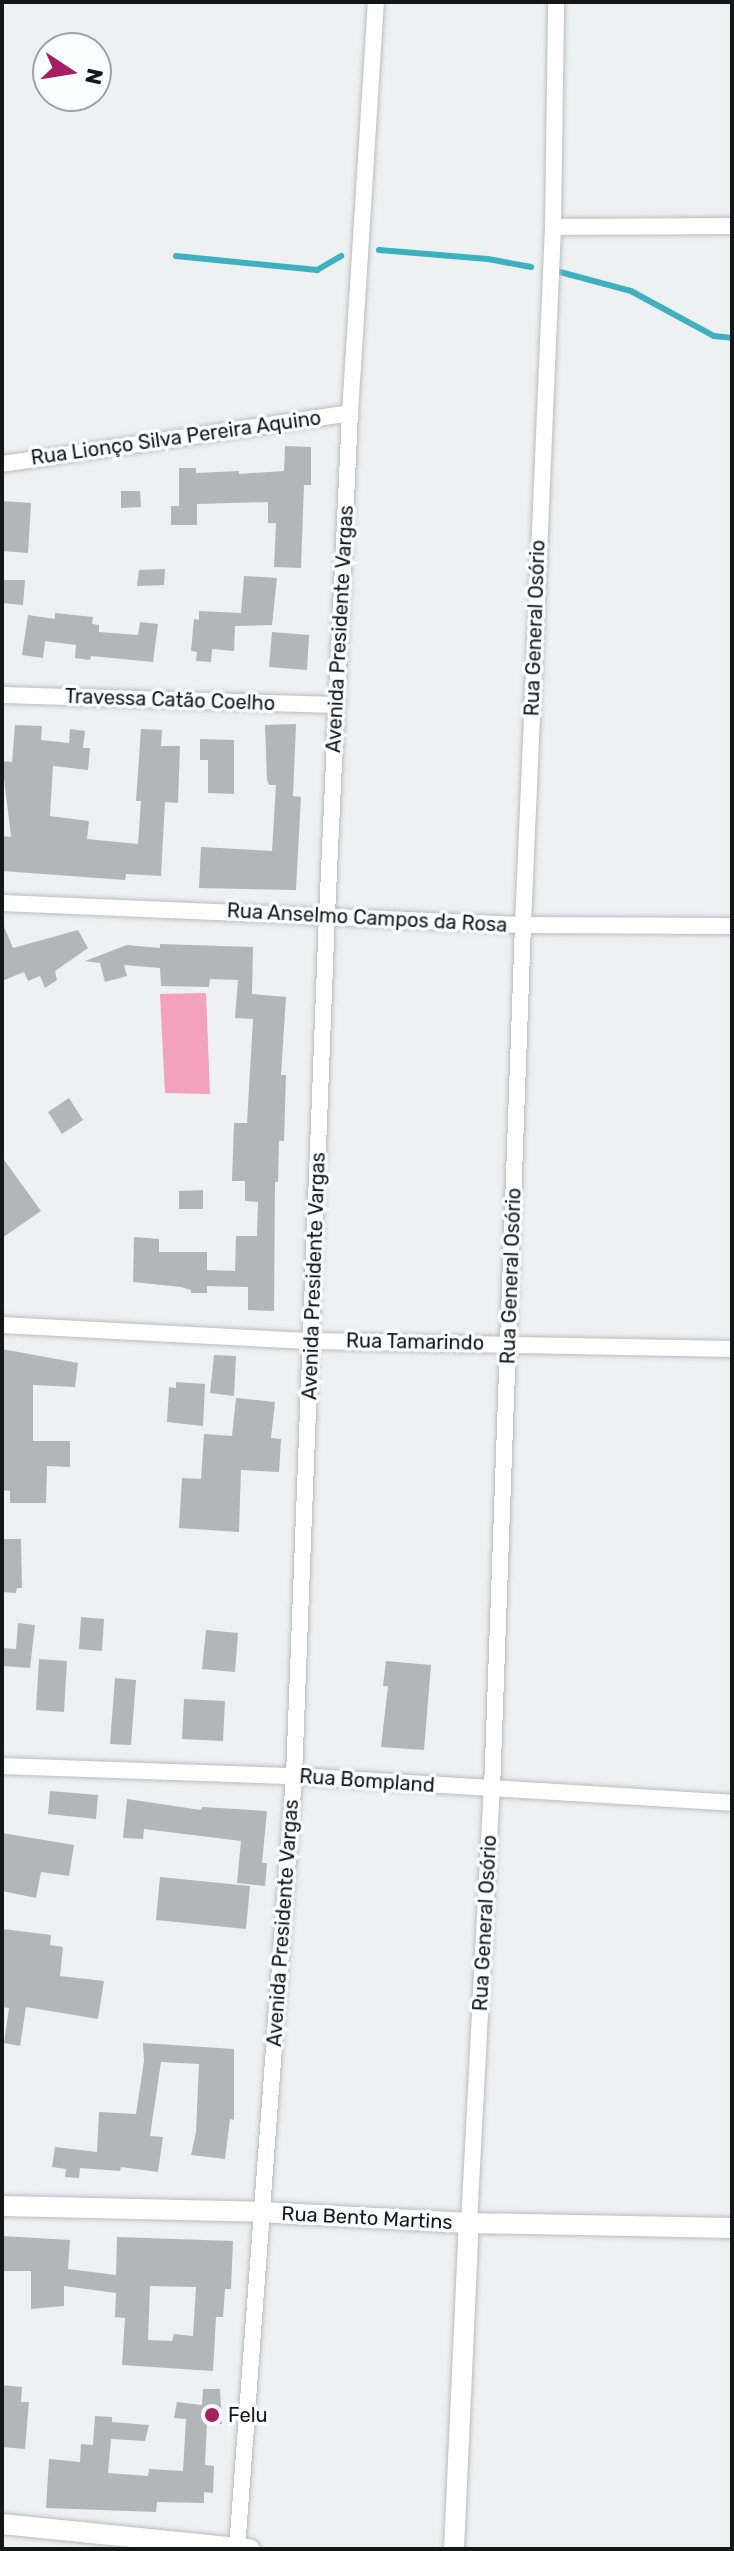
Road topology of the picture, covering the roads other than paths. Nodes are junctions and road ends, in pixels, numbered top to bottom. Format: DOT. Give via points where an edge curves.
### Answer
graph roads {
  1 [pos="376,2"];
  2 [pos="556,2"];
  3 [pos="732,226"];
  4 [pos="553,227"];
  5 [pos="350,413"];
  6 [pos="2,464"];
  7 [pos="2,695"];
  8 [pos="337,705"];
  9 [pos="2,903"];
  10 [pos="327,915"];
  11 [pos="523,925"];
  12 [pos="732,926"];
  13 [pos="2,1325"];
  14 [pos="312,1341"];
  15 [pos="509,1344"];
  16 [pos="732,1349"];
  17 [pos="2,1766"];
  18 [pos="294,1776"];
  19 [pos="492,1790"];
  20 [pos="732,1803"];
  21 [pos="2,2206"];
  22 [pos="260,2212"];
  23 [pos="469,2223"];
  24 [pos="732,2228"];
  25 [pos="2,2524"];
  26 [pos="241,2549"];
  27 [pos="454,2549"];
  1 -- 5 [label="street, Avenida Presidente Vargas"];
  2 -- 4 [label="street, Rua General Osório"];
  3 -- 4 [label="street"];
  4 -- 11 [label="street, Rua General Osório"];
  5 -- 6 [label="street, Rua Lionço Silva Pereira Aquino"];
  5 -- 8 [label="street, Avenida Presidente Vargas"];
  7 -- 8 [label="street, Travessa Catão Coelho"];
  8 -- 10 [label="street, Avenida Presidente Vargas"];
  9 -- 10 [label="street, Rua Anselmo Campos da Rosa"];
  10 -- 11 [label="street, Rua Anselmo Campos da Rosa"];
  10 -- 14 [label="street, Avenida Presidente Vargas"];
  11 -- 12 [label="street, Rua Anselmo Campos da Rosa"];
  11 -- 15 [label="street, Rua General Osório"];
  13 -- 14 [label="street, Rua Tamarindo"];
  14 -- 15 [label="street, Rua Tamarindo"];
  14 -- 18 [label="street, Avenida Presidente Vargas"];
  15 -- 16 [label="street, Rua Tamarindo"];
  15 -- 19 [label="street, Rua General Osório"];
  17 -- 18 [label="street, Rua Bompland"];
  18 -- 19 [label="street, Rua Bompland"];
  18 -- 22 [label="street, Avenida Presidente Vargas"];
  19 -- 20 [label="street, Rua Bompland"];
  19 -- 23 [label="street, Rua General Osório"];
  21 -- 22 [label="street, Rua Bento Martins"];
  22 -- 23 [label="street, Rua Bento Martins"];
  22 -- 26 [label="street, Avenida Presidente Vargas"];
  23 -- 24 [label="street, Rua Bento Martins"];
  23 -- 27 [label="street, Rua General Osório"];
  25 -- 26 [label="street"];
}
